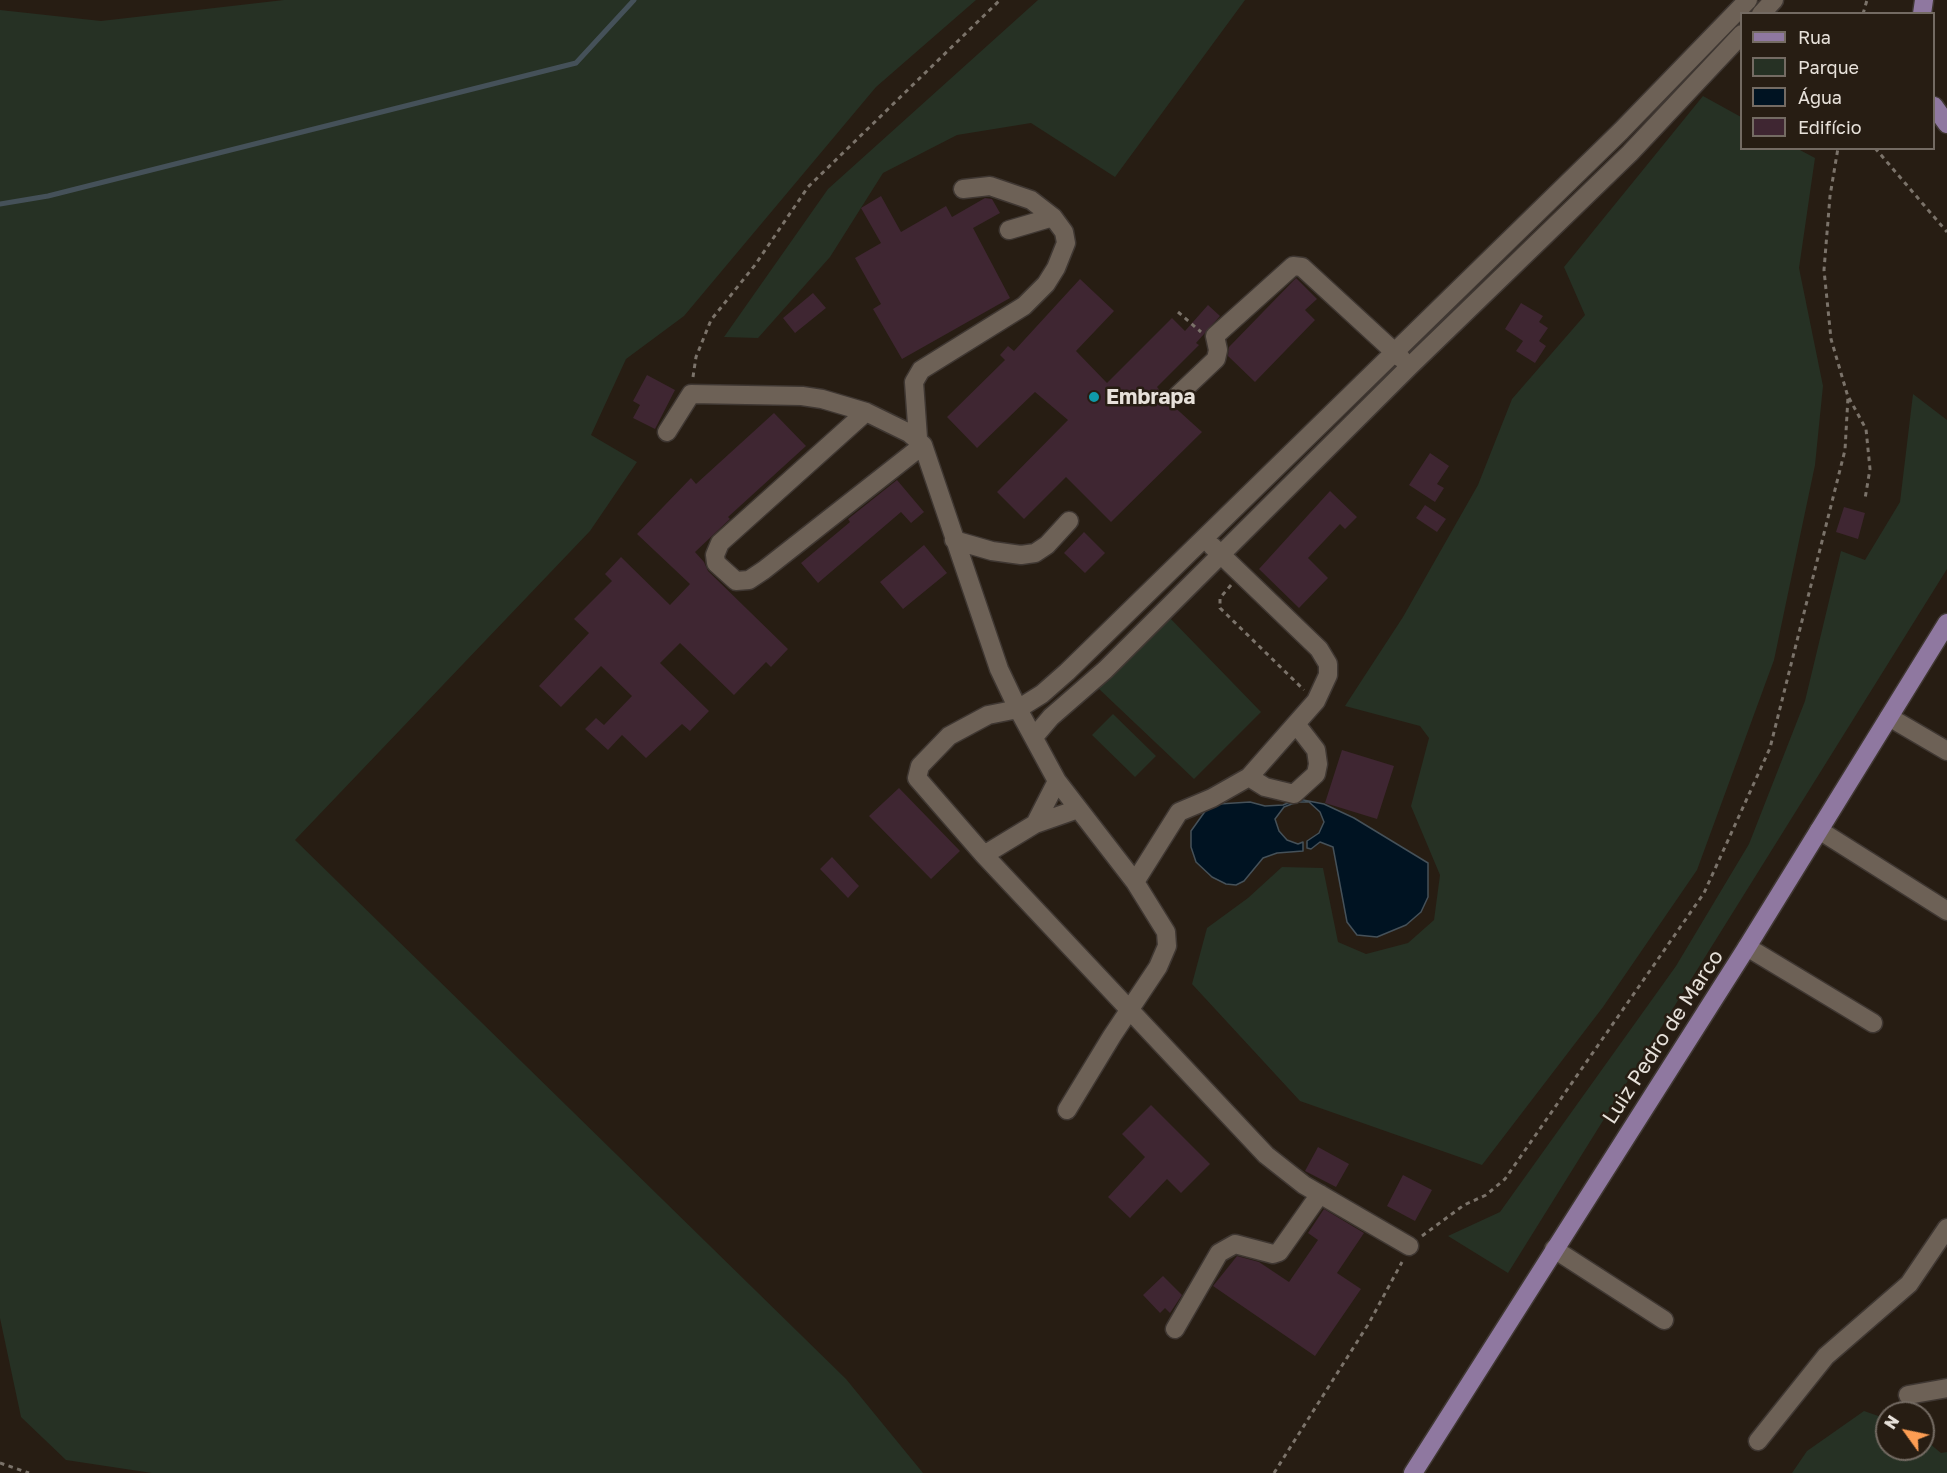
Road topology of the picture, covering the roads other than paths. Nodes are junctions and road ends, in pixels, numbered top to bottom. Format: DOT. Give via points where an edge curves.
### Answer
graph roads {
  1 [pos="1748,0"];
  2 [pos="1774,0"];
  3 [pos="1763,12"];
  4 [pos="1740,36"];
  5 [pos="1935,107"];
  6 [pos="1947,124"];
  7 [pos="963,189"];
  8 [pos="1053,217"];
  9 [pos="1009,230"];
  10 [pos="1394,351"];
  11 [pos="1410,366"];
  12 [pos="1178,395"];
  13 [pos="866,412"];
  14 [pos="667,432"];
  15 [pos="921,441"];
  16 [pos="1295,449"];
  17 [pos="1309,464"];
  18 [pos="1069,521"];
  19 [pos="1204,539"];
  20 [pos="954,540"];
  21 [pos="1219,553"];
  22 [pos="1947,624"];
  23 [pos="1053,686"];
  24 [pos="1068,702"];
  25 [pos="1018,709"];
  26 [pos="1889,717"];
  27 [pos="1296,724"];
  28 [pos="1034,737"];
  29 [pos="1947,751"];
  30 [pos="1249,777"];
  31 [pos="1057,781"];
  32 [pos="1078,809"];
  33 [pos="1035,824"];
  34 [pos="1819,830"];
  35 [pos="984,855"];
  36 [pos="1135,882"];
  37 [pos="1947,911"];
  38 [pos="1747,947"];
  39 [pos="1130,1011"];
  40 [pos="1873,1023"];
  41 [pos="1067,1110"];
  42 [pos="1320,1194"];
  43 [pos="1947,1228"];
  44 [pos="1409,1246"];
  45 [pos="1554,1249"];
  46 [pos="1664,1320"];
  47 [pos="1174,1329"];
  48 [pos="1947,1389"];
  49 [pos="1908,1395"];
  50 [pos="1758,1441"];
  51 [pos="1413,1473"];
  1 -- 10 [label="street" via="1622,132"];
  2 -- 3 [label="street"];
  4 -- 11 [label="street" via="1630,153"];
  5 -- 6 [label="main road"];
  7 -- 8 [label="street" via="990,186 1005,190 1030,200"];
  8 -- 9 [label="street"];
  8 -- 15 [label="street" via="1064,232 1066,243 1046,284 1024,306 917,376 914,382"];
  10 -- 11 [label="street"];
  10 -- 12 [label="street" via="1297,265 1246,305 1215,336 1216,359"];
  10 -- 16 [label="street"];
  11 -- 17 [label="street"];
  13 -- 14 [label="street" via="802,396 691,394"];
  13 -- 15 [label="street"];
  13 -- 15 [label="street" via="720,543 716,563 736,581 749,580 764,570"];
  15 -- 20 [label="street"];
  16 -- 17 [label="street"];
  16 -- 19 [label="street"];
  17 -- 21 [label="street"];
  18 -- 20 [label="street" via="1035,553 992,551"];
  19 -- 21 [label="street"];
  19 -- 23 [label="street"];
  20 -- 25 [label="street" via="999,669"];
  21 -- 24 [label="street"];
  21 -- 27 [label="street" via="1325,657 1328,675 1316,701"];
  22 -- 26 [label="main road, Luiz Pedro de Marco"];
  23 -- 24 [label="street"];
  23 -- 25 [label="street"];
  24 -- 28 [label="street"];
  25 -- 28 [label="street"];
  25 -- 35 [label="street" via="971,722 949,736 918,771 921,786"];
  26 -- 29 [label="street"];
  26 -- 34 [label="main road, Luiz Pedro de Marco"];
  27 -- 30 [label="street"];
  27 -- 30 [label="street" via="1316,750 1316,774 1294,794 1265,787"];
  28 -- 31 [label="street"];
  30 -- 36 [label="street" via="1179,812"];
  31 -- 32 [label="street"];
  31 -- 33 [label="street"];
  32 -- 33 [label="street"];
  32 -- 36 [label="street"];
  33 -- 35 [label="street"];
  34 -- 37 [label="street"];
  34 -- 38 [label="main road, Luiz Pedro de Marco"];
  35 -- 39 [label="street"];
  36 -- 39 [label="street" via="1162,923 1167,946"];
  38 -- 40 [label="street"];
  38 -- 45 [label="main road, Luiz Pedro de Marco"];
  39 -- 41 [label="street"];
  39 -- 42 [label="street" via="1266,1155"];
  42 -- 44 [label="street"];
  42 -- 47 [label="street" via="1280,1252 1274,1254 1235,1244 1220,1253"];
  43 -- 50 [label="street" via="1909,1284 1826,1356"];
  45 -- 46 [label="street"];
  45 -- 51 [label="main road, Luiz Pedro de Marco"];
  48 -- 49 [label="street"];
}
